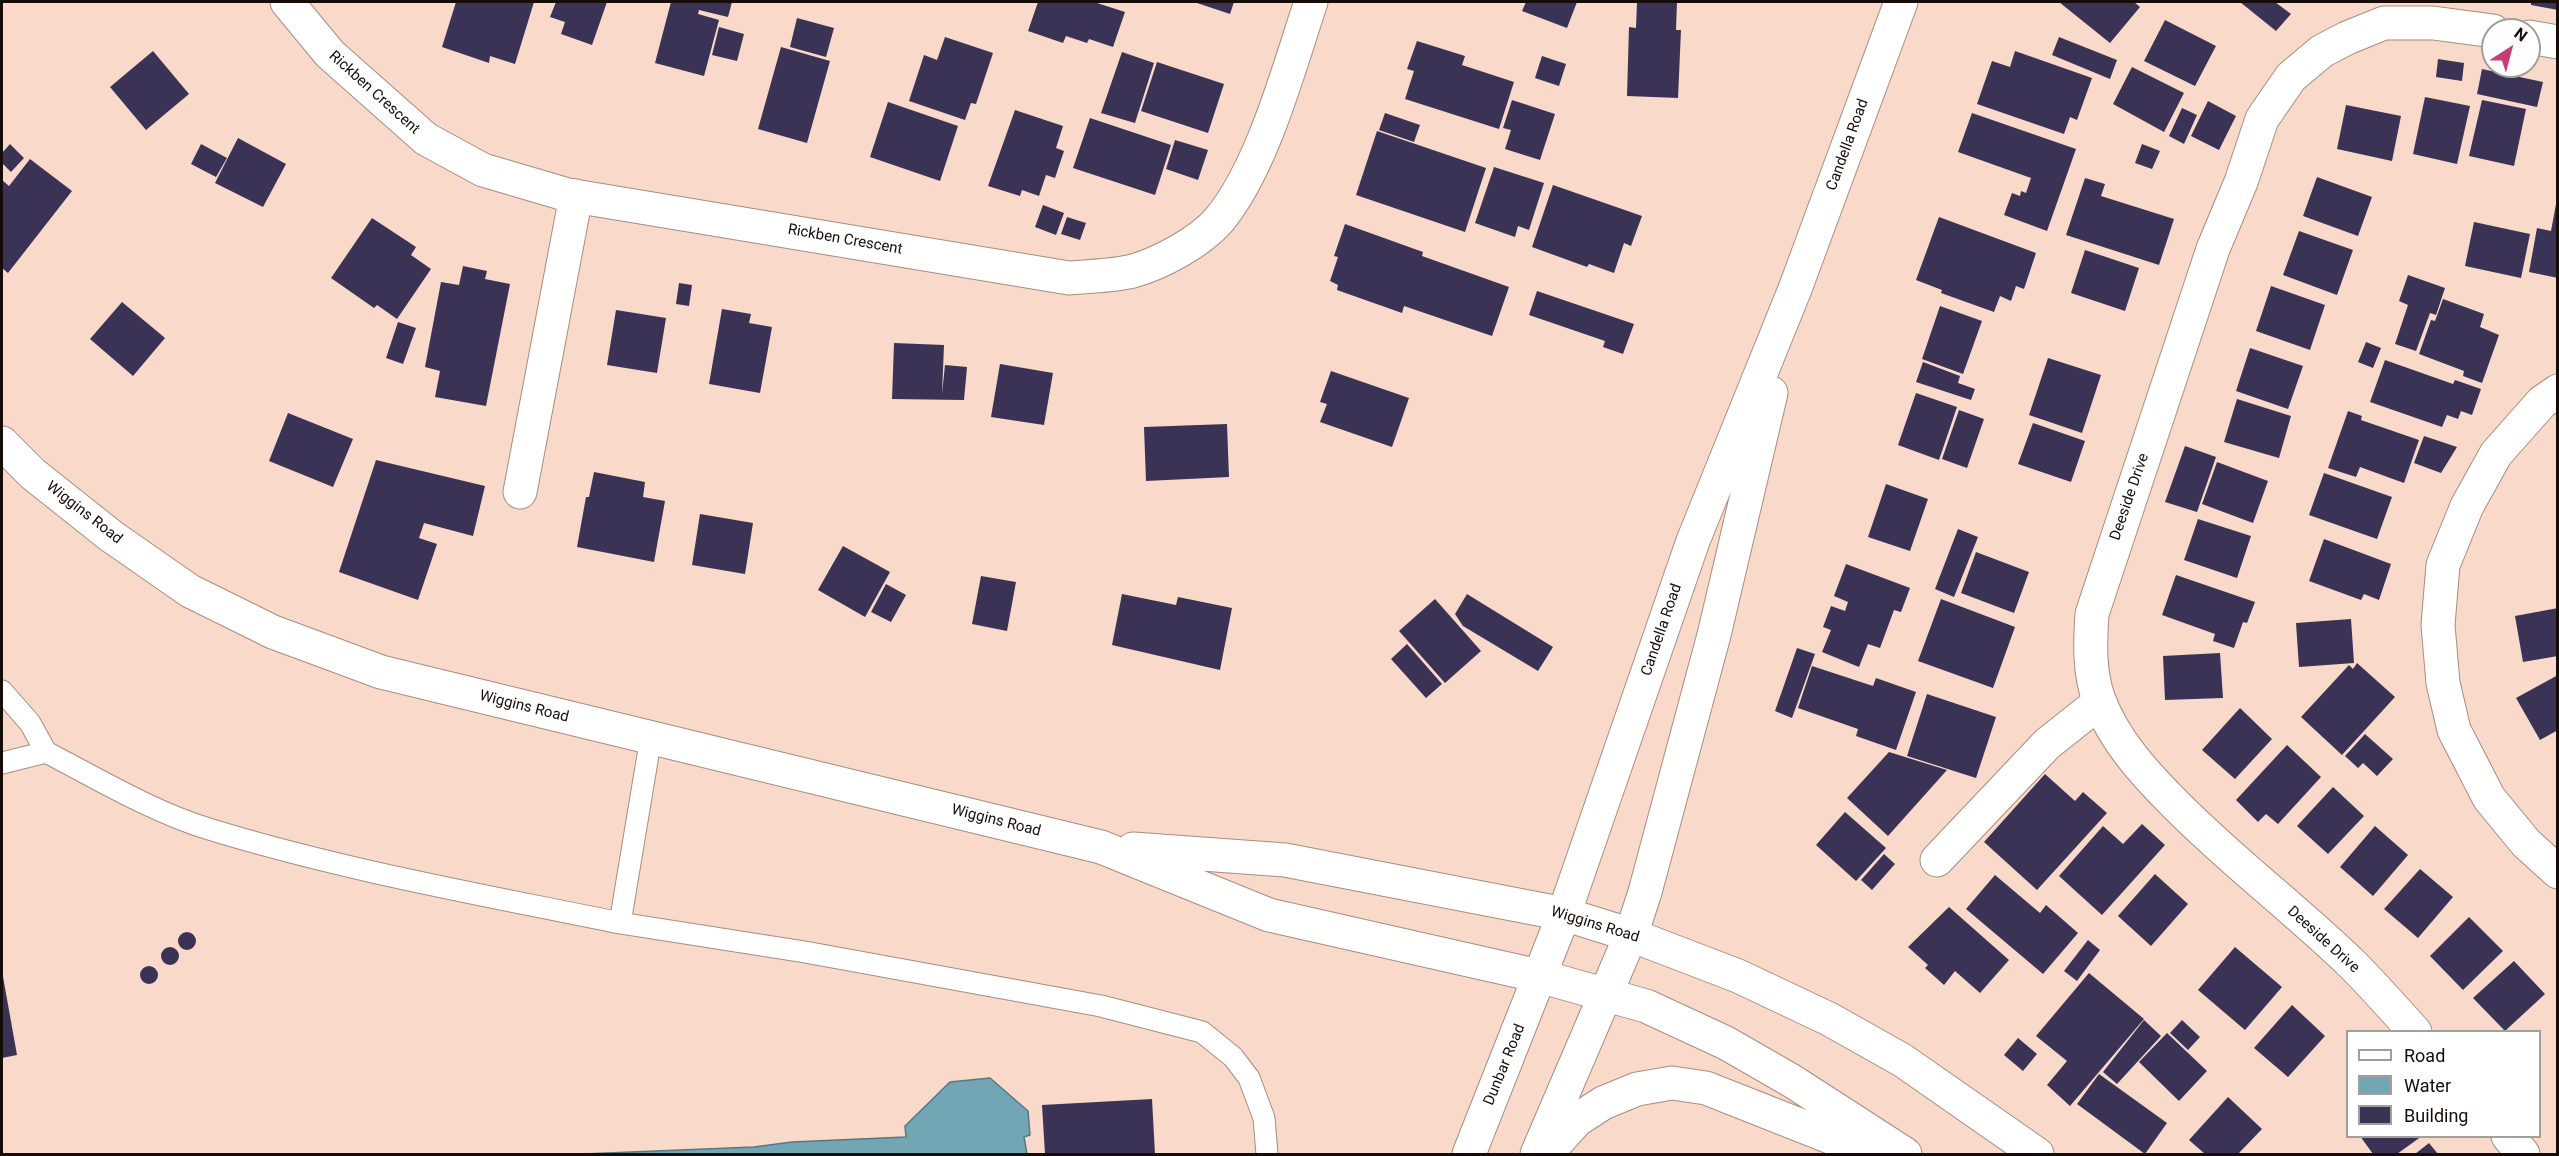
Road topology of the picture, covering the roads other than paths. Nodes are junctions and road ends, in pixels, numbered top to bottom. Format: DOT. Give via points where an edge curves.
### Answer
graph roads {
  1 [pos="287,2"];
  2 [pos="1311,2"];
  3 [pos="1901,2"];
  4 [pos="2481,29"];
  5 [pos="2541,39"];
  6 [pos="2558,42"];
  7 [pos="576,196"];
  8 [pos="1795,289"];
  9 [pos="2558,391"];
  10 [pos="2,443"];
  11 [pos="520,492"];
  12 [pos="2,691"];
  13 [pos="2100,702"];
  14 [pos="651,737"];
  15 [pos="45,752"];
  16 [pos="2,763"];
  17 [pos="1101,847"];
  18 [pos="1937,860"];
  19 [pos="2558,872"];
  20 [pos="1563,914"];
  21 [pos="620,923"];
  22 [pos="1631,935"];
  23 [pos="1539,976"];
  24 [pos="1605,993"];
  25 [pos="2413,1030"];
  26 [pos="2509,1138"];
  27 [pos="1267,1155"];
  28 [pos="1469,1155"];
  29 [pos="1537,1155"];
  30 [pos="1546,1155"];
  31 [pos="1873,1155"];
  32 [pos="1905,1155"];
  33 [pos="2037,1155"];
  34 [pos="2523,1155"];
  1 -- 7 [label="street, Rickben Crescent" via="330,54 426,139 483,170"];
  2 -- 7 [label="street, Rickben Crescent" via="1277,103 1241,190 1218,222 1182,250 1133,271 1070,278"];
  3 -- 8 [label="street, Candella Road"];
  4 -- 13 [label="street, Deeside Drive" via="2433,23 2384,23 2347,38 2322,51 2291,77 2262,119 2213,249 2098,590 2090,642"];
  5 -- 6 [label="street"];
  7 -- 11 [label="street"];
  8 -- 20 [label="street, Candella Road" via="1693,542"];
  8 -- 22 [label="street, Candella Road" via="1714,635"];
  9 -- 19 [label="street" via="2542,402 2496,454 2467,506 2443,565 2438,625 2454,730 2489,798 2526,843"];
  10 -- 14 [label="street, Wiggins Road" via="33,474 111,536 182,585 273,632 381,672"];
  12 -- 15 [label="lane" via="30,723"];
  13 -- 18 [label="street" via="2047,744"];
  13 -- 25 [label="street, Deeside Drive" via="2125,749 2147,775 2205,835 2353,965"];
  14 -- 17 [label="street, Wiggins Road"];
  14 -- 21 [label="lane"];
  15 -- 16 [label="lane"];
  15 -- 21 [label="lane" via="137,799 208,829 372,871"];
  17 -- 20 [label="street, Wiggins Road" via="1286,860"];
  17 -- 23 [label="street, Wiggins Road" via="1269,915"];
  20 -- 22 [label="street, Wiggins Road"];
  20 -- 23 [label="street, Candella Road"];
  21 -- 27 [label="lane" via="1101,1006 1202,1032 1233,1057 1249,1078 1264,1118"];
  22 -- 24 [label="street, Candella Road"];
  22 -- 33 [label="street, Wiggins Road" via="1738,976 1828,1019 1902,1060"];
  23 -- 24 [label="street, Wiggins Road"];
  23 -- 28 [label="street, Dunbar Road"];
  24 -- 29 [label="street"];
  24 -- 32 [label="street, Wiggins Road" via="1646,1006 1726,1044 1792,1081"];
  26 -- 34 [label="street"];
  30 -- 31 [label="street" via="1577,1120 1602,1103 1636,1089 1672,1083 1706,1088"];
}
